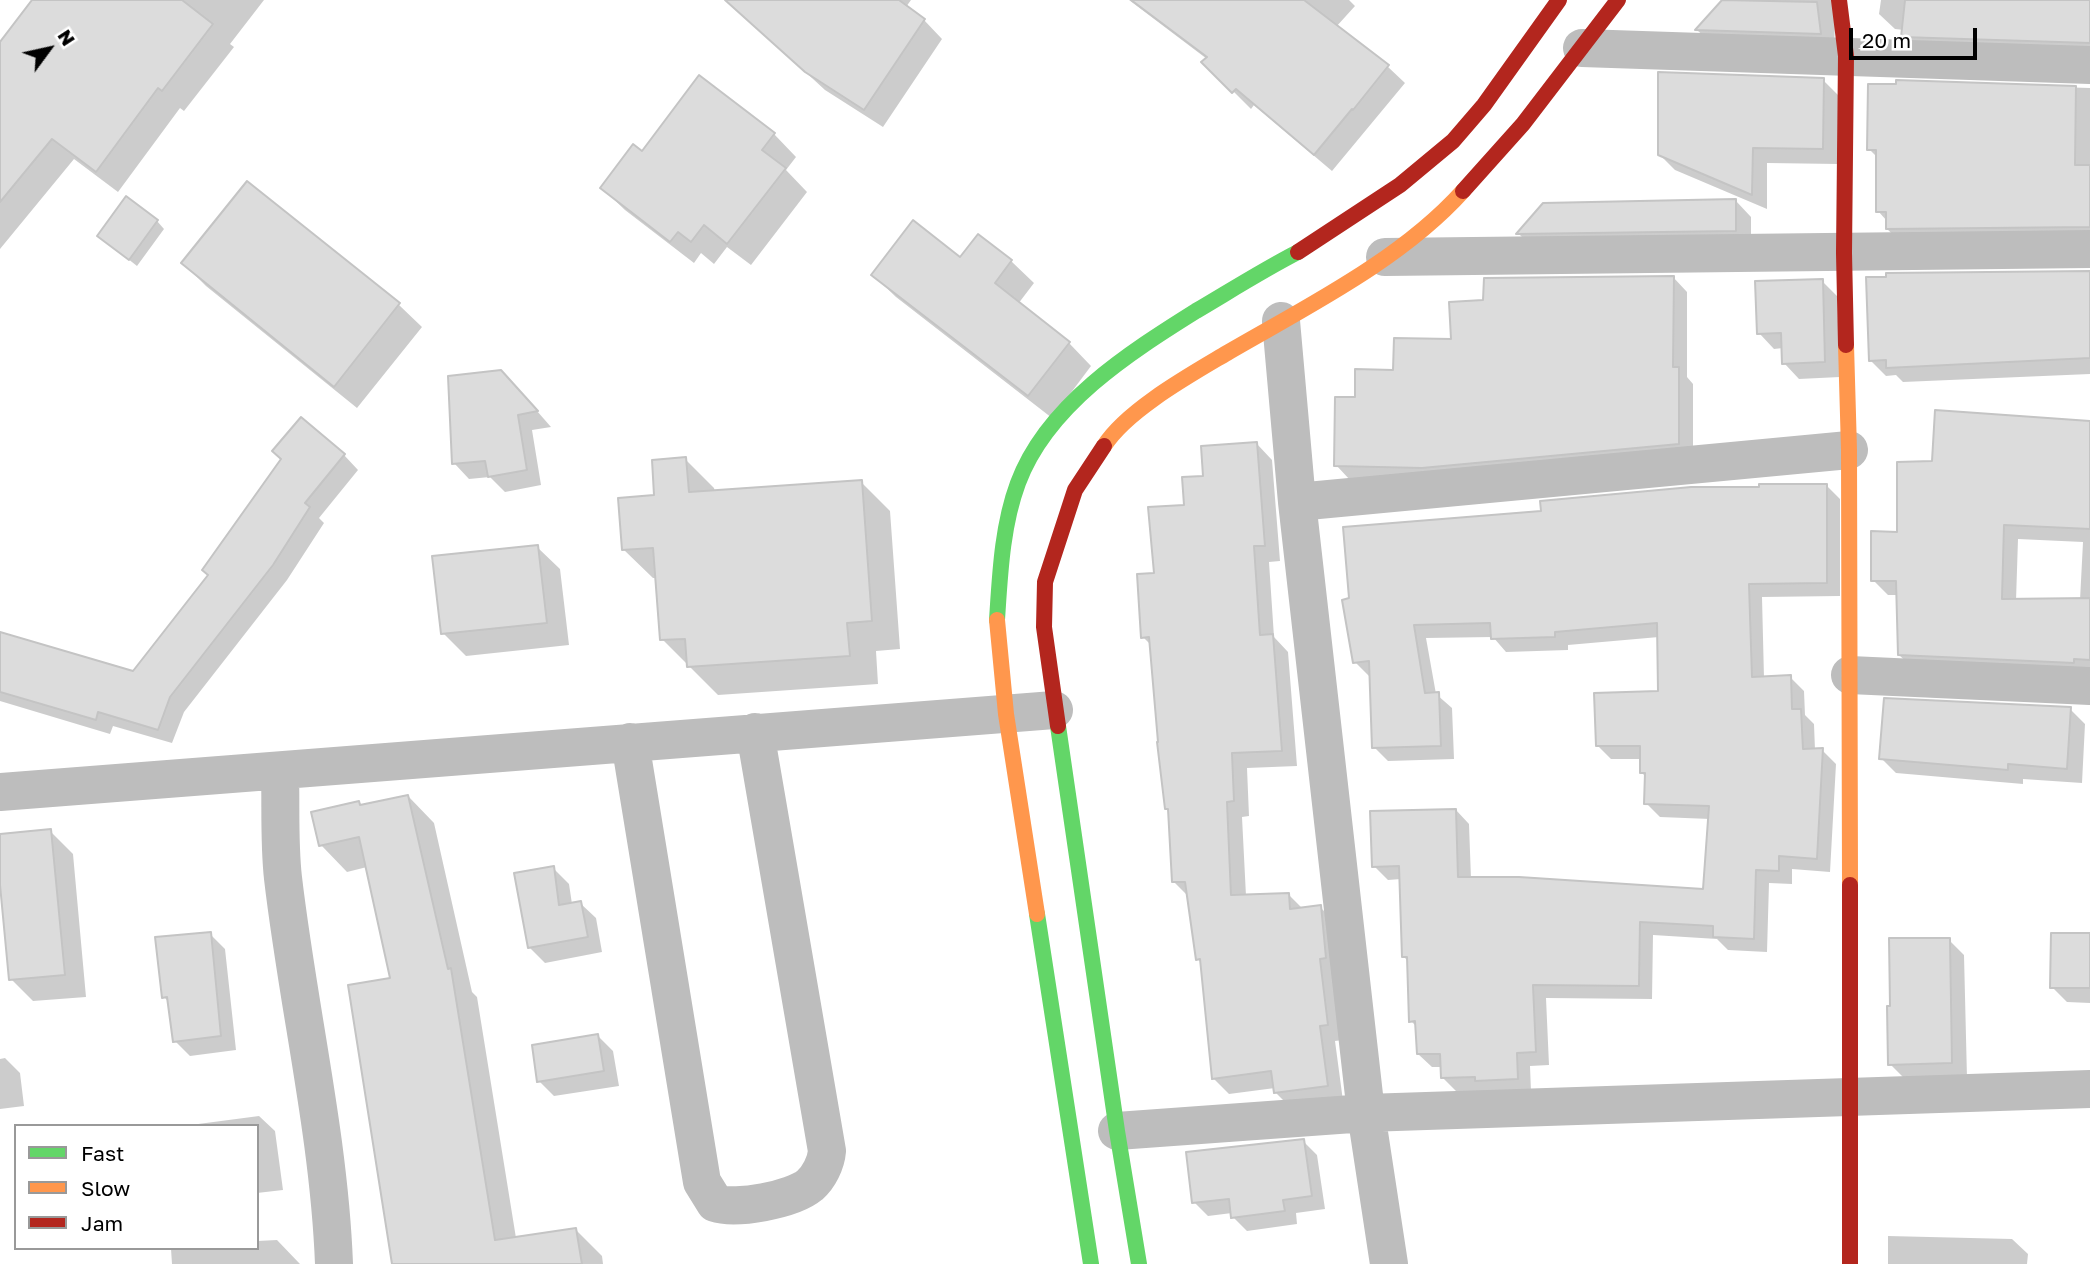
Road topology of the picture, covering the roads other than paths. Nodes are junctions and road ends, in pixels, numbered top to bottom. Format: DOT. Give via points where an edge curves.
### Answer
graph roads {
  1 [pos="1559,0"];
  2 [pos="1618,0"];
  3 [pos="1839,0"];
  4 [pos="1582,48"];
  5 [pos="1846,56"];
  6 [pos="2090,65"];
  7 [pos="2090,249"];
  8 [pos="1844,253"];
  9 [pos="1385,257"];
  10 [pos="1281,321"];
  11 [pos="1849,450"];
  12 [pos="1297,502"];
  13 [pos="1850,675"];
  14 [pos="2090,686"];
  15 [pos="1054,710"];
  16 [pos="1006,714"];
  17 [pos="755,732"];
  18 [pos="630,742"];
  19 [pos="280,772"];
  20 [pos="0,792"];
  21 [pos="2090,1089"];
  22 [pos="1851,1096"];
  23 [pos="1366,1113"];
  24 [pos="1117,1131"];
  25 [pos="334,1264"];
  26 [pos="1091,1264"];
  27 [pos="1139,1264"];
  28 [pos="1390,1264"];
  29 [pos="1850,1264"];
  1 -- 16 [label="main road" via="1484,105 1453,141 1411,176 1310,246 1163,331 1106,372 1062,412 1018,483 1002,549 997,625"];
  2 -- 4 [label="main road"];
  3 -- 5 [label="main road"];
  4 -- 5 [label="street"];
  4 -- 9 [label="main road" via="1523,124 1440,217"];
  5 -- 6 [label="street"];
  5 -- 8 [label="main road"];
  7 -- 8 [label="street"];
  8 -- 9 [label="street"];
  8 -- 11 [label="main road"];
  9 -- 10 [label="main road"];
  10 -- 12 [label="street"];
  10 -- 15 [label="main road" via="1143,407 1107,441 1075,490 1045,582 1044,627"];
  11 -- 12 [label="street"];
  11 -- 13 [label="main road"];
  12 -- 23 [label="street"];
  13 -- 14 [label="street"];
  13 -- 22 [label="main road"];
  15 -- 16 [label="street"];
  15 -- 24 [label="main road"];
  16 -- 17 [label="street"];
  16 -- 26 [label="main road"];
  17 -- 18 [label="street"];
  17 -- 18 [label="street" via="827,1152 811,1185 794,1194 739,1205 715,1203 702,1182"];
  18 -- 19 [label="street"];
  19 -- 20 [label="street"];
  19 -- 25 [label="street" via="283,876 319,1105"];
  21 -- 22 [label="street"];
  22 -- 23 [label="street"];
  22 -- 29 [label="main road"];
  23 -- 24 [label="street"];
  23 -- 28 [label="street"];
  24 -- 27 [label="main road"];
}
